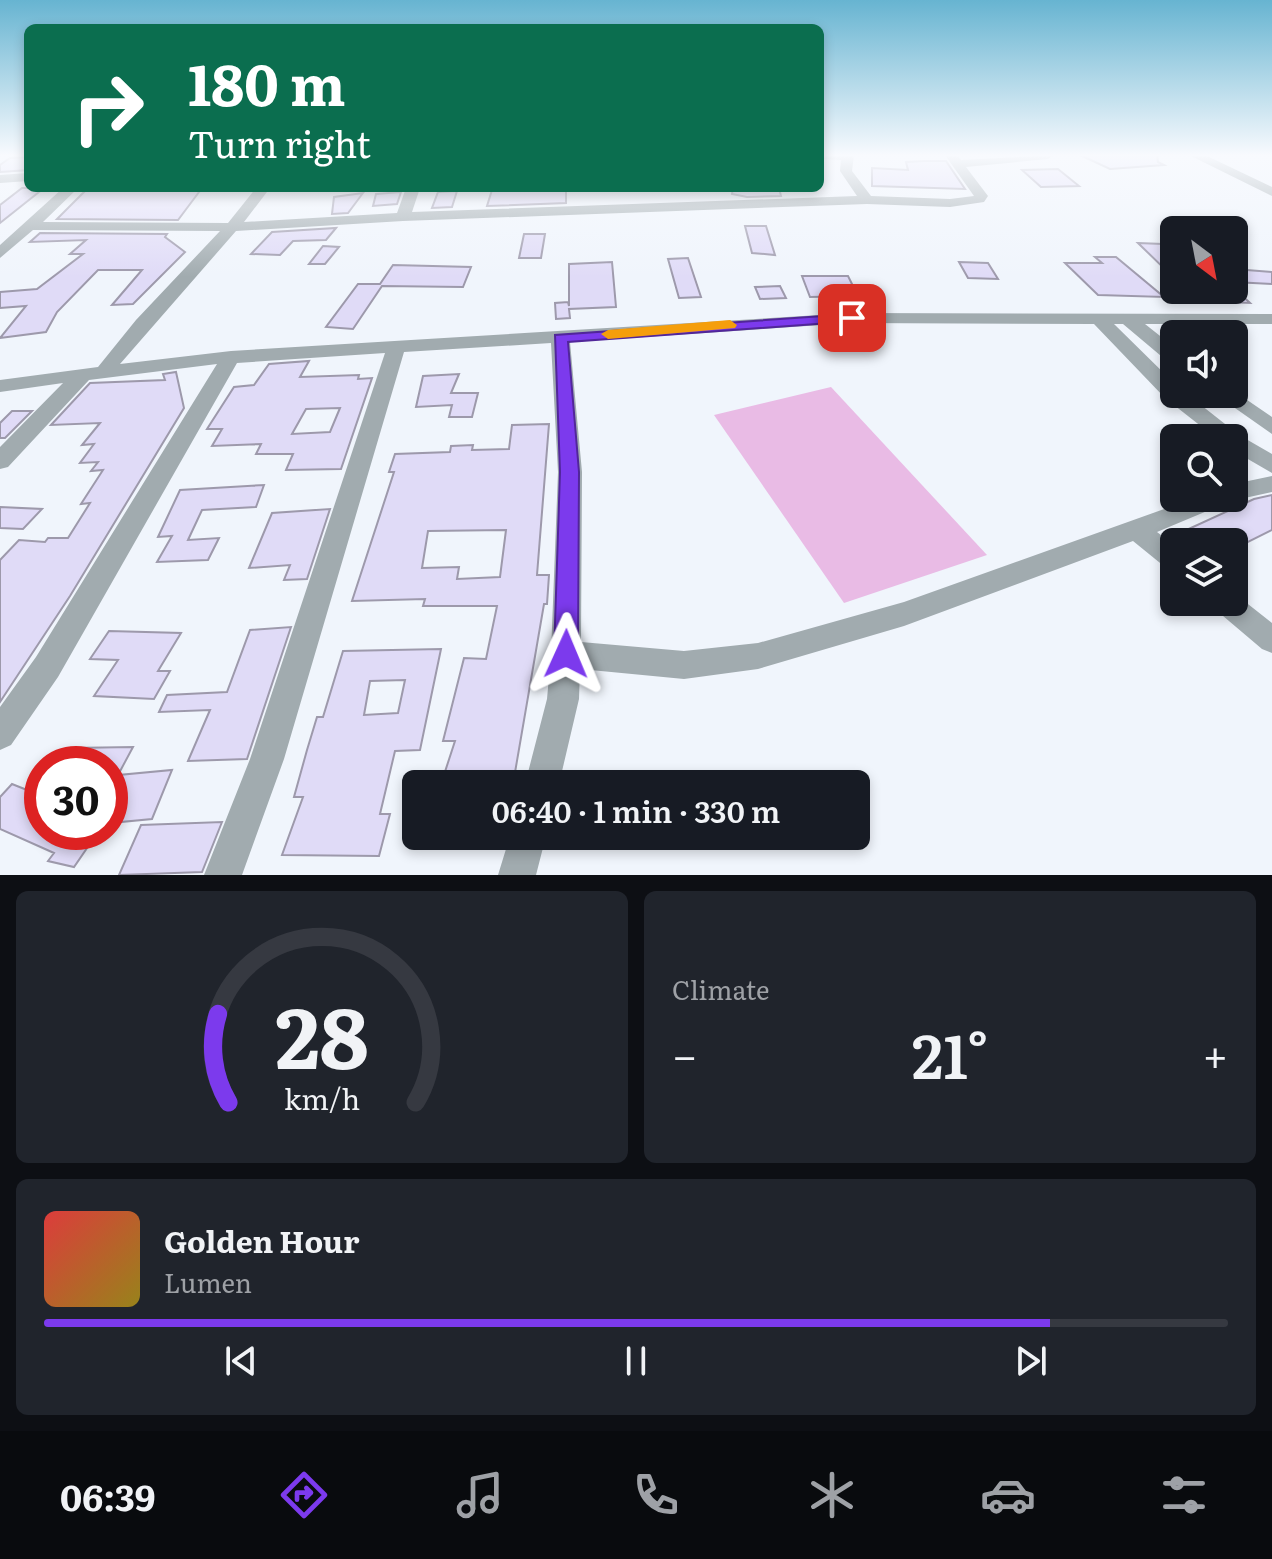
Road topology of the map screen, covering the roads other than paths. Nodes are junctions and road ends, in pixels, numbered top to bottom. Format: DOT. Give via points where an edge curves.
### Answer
graph roads {
  1 [pos="63,196"];
  2 [pos="257,196"];
  3 [pos="410,196"];
  4 [pos="864,196"];
  5 [pos="981,196"];
  6 [pos="867,200"];
  7 [pos="403,217"];
  8 [pos="32,226"];
  9 [pos="235,227"];
  10 [pos="0,253"];
  11 [pos="1272,319"];
  12 [pos="1100,320"];
  13 [pos="1129,320"];
  14 [pos="560,338"];
  15 [pos="1160,345"];
  16 [pos="396,348"];
  17 [pos="231,357"];
  18 [pos="94,373"];
  19 [pos="0,386"];
  20 [pos="1245,408"];
  21 [pos="1212,424"];
  22 [pos="1272,427"];
  23 [pos="1248,449"];
  24 [pos="0,461"];
  25 [pos="1272,465"];
  26 [pos="1272,484"];
  27 [pos="1248,490"];
  28 [pos="1184,512"];
  29 [pos="1137,530"];
  30 [pos="1160,549"];
  31 [pos="1243,616"];
  32 [pos="1272,640"];
  33 [pos="566,654"];
  34 [pos="0,734"];
  35 [pos="545,770"];
  36 [pos="524,850"];
  37 [pos="223,875"];
  38 [pos="517,875"];
  1 -- 8 [label="street"];
  2 -- 9 [label="street"];
  3 -- 7 [label="street"];
  4 -- 6 [label="street"];
  5 -- 6 [label="street" via="922,203"];
  6 -- 7 [label="street"];
  7 -- 9 [label="street"];
  8 -- 9 [label="street"];
  8 -- 10 [label="street"];
  9 -- 18 [label="street"];
  11 -- 13 [label="street"];
  12 -- 13 [label="street"];
  12 -- 14 [label="street" via="852,318"];
  12 -- 21 [label="street" via="1172,393"];
  13 -- 15 [label="street"];
  14 -- 16 [label="street"];
  14 -- 33 [label="street" via="570,472"];
  16 -- 17 [label="street"];
  16 -- 37 [label="street" via="267,759"];
  17 -- 18 [label="street"];
  17 -- 34 [label="street" via="47,667"];
  18 -- 19 [label="street"];
  18 -- 24 [label="street"];
  20 -- 22 [label="street"];
  23 -- 25 [label="street"];
  26 -- 27 [label="street"];
  28 -- 29 [label="street"];
  29 -- 30 [label="street"];
  29 -- 33 [label="street" via="904,614 758,656 684,665"];
  31 -- 32 [label="street"];
  33 -- 35 [label="street" via="563,699"];
  36 -- 38 [label="street"];
}
